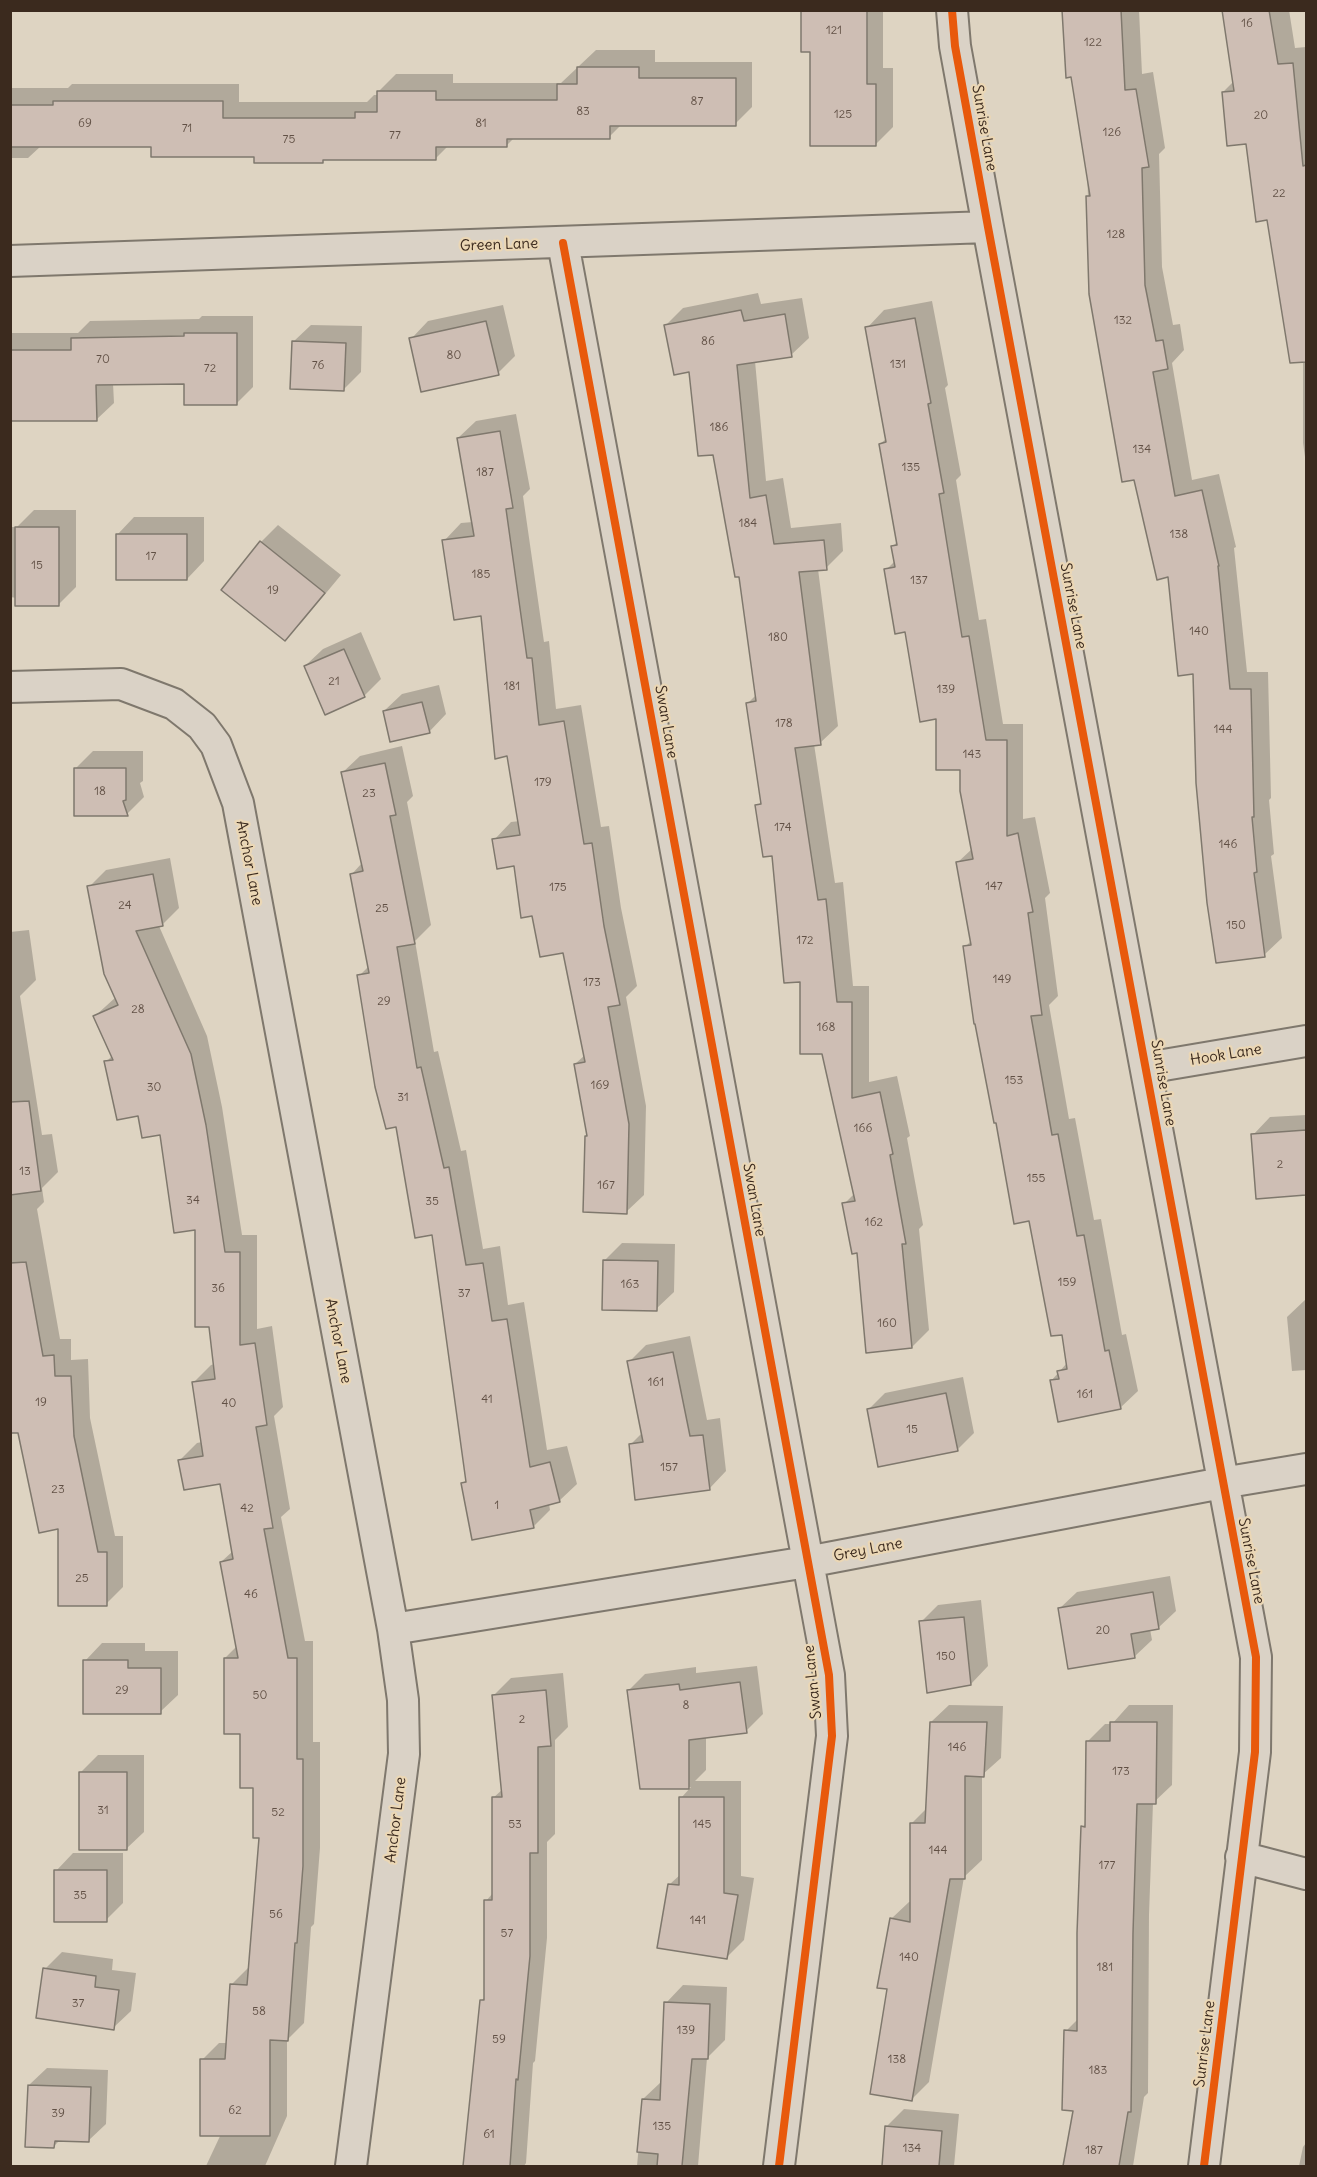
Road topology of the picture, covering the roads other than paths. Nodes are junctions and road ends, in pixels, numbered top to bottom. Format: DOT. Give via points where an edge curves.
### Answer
graph roads {
  1 [pos="952,10"];
  2 [pos="988,227"];
  3 [pos="563,243"];
  4 [pos="10,261"];
  5 [pos="10,687"];
  6 [pos="1306,1041"];
  7 [pos="1146,1068"];
  8 [pos="1306,1469"];
  9 [pos="1222,1483"];
  10 [pos="807,1562"];
  11 [pos="393,1629"];
  12 [pos="1242,1857"];
  13 [pos="1306,1874"];
  14 [pos="351,2166"];
  15 [pos="779,2166"];
  16 [pos="1204,2166"];
  1 -- 2 [label="street, Sunrise Lane"];
  2 -- 3 [label="street, Green Lane"];
  2 -- 7 [label="street, Sunrise Lane"];
  3 -- 4 [label="street, Green Lane"];
  3 -- 10 [label="street, Swan Lane"];
  5 -- 11 [label="street, Anchor Lane" via="121,684 174,704 202,726 216,745 237,803"];
  6 -- 7 [label="street, Hook Lane"];
  7 -- 9 [label="street, Sunrise Lane"];
  8 -- 9 [label="street, Grey Lane"];
  9 -- 10 [label="street, Grey Lane"];
  9 -- 12 [label="street, Sunrise Lane" via="1256,1657 1255,1752"];
  10 -- 11 [label="street, Grey Lane"];
  10 -- 15 [label="street, Swan Lane" via="830,1675 832,1736"];
  11 -- 14 [label="street, Anchor Lane" via="403,1700 404,1754"];
  12 -- 13 [label="street"];
  12 -- 16 [label="street, Sunrise Lane"];
}
